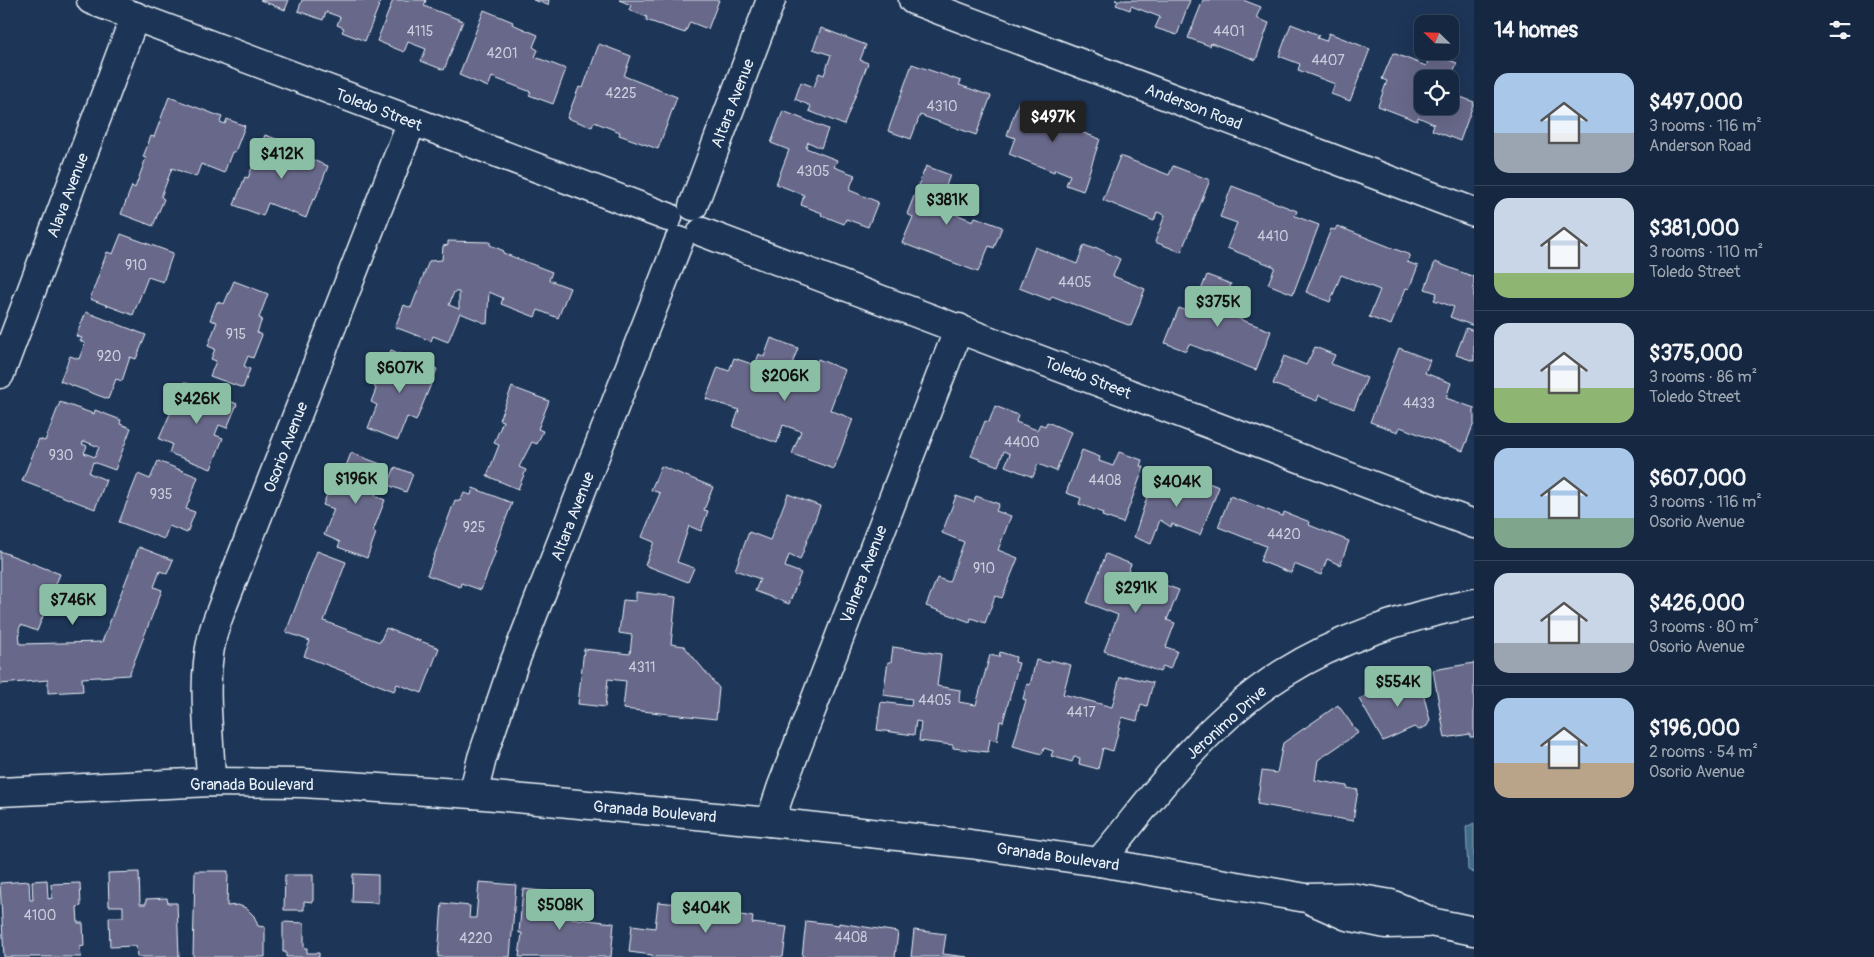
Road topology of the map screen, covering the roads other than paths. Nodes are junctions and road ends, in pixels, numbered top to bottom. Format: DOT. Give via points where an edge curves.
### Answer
graph roads {
  1 [pos="91,0"];
  2 [pos="771,0"];
  3 [pos="913,0"];
  4 [pos="135,16"];
  5 [pos="412,121"];
  6 [pos="1474,212"];
  7 [pos="683,230"];
  8 [pos="959,328"];
  9 [pos="0,374"];
  10 [pos="1474,524"];
  11 [pos="1474,603"];
  12 [pos="211,782"];
  13 [pos="0,792"];
  14 [pos="473,794"];
  15 [pos="770,822"];
  16 [pos="1100,862"];
  17 [pos="1474,931"];
  1 -- 4 [label="street, Toledo Street"];
  2 -- 7 [label="street, Altara Avenue" via="693,206 701,213 704,222"];
  3 -- 6 [label="street, Anderson Road"];
  4 -- 5 [label="street, Toledo Street"];
  4 -- 9 [label="street, Alava Avenue"];
  5 -- 7 [label="street, Toledo Street"];
  5 -- 12 [label="street, Osorio Avenue" via="212,638 207,689"];
  7 -- 8 [label="street, Toledo Street"];
  7 -- 14 [label="street, Altara Avenue" via="513,666 487,740"];
  8 -- 10 [label="street, Toledo Street"];
  8 -- 15 [label="street, Valnera Avenue"];
  11 -- 16 [label="street, Jeronimo Drive" via="1400,621 1353,638 1284,673 1232,712 1194,749"];
  12 -- 13 [label="street, Granada Boulevard"];
  12 -- 14 [label="street, Granada Boulevard" via="302,783"];
  14 -- 15 [label="street, Granada Boulevard"];
  15 -- 16 [label="street, Granada Boulevard"];
  16 -- 17 [label="street, Granada Boulevard" via="1306,898 1347,916 1386,924 1435,923"];
}
